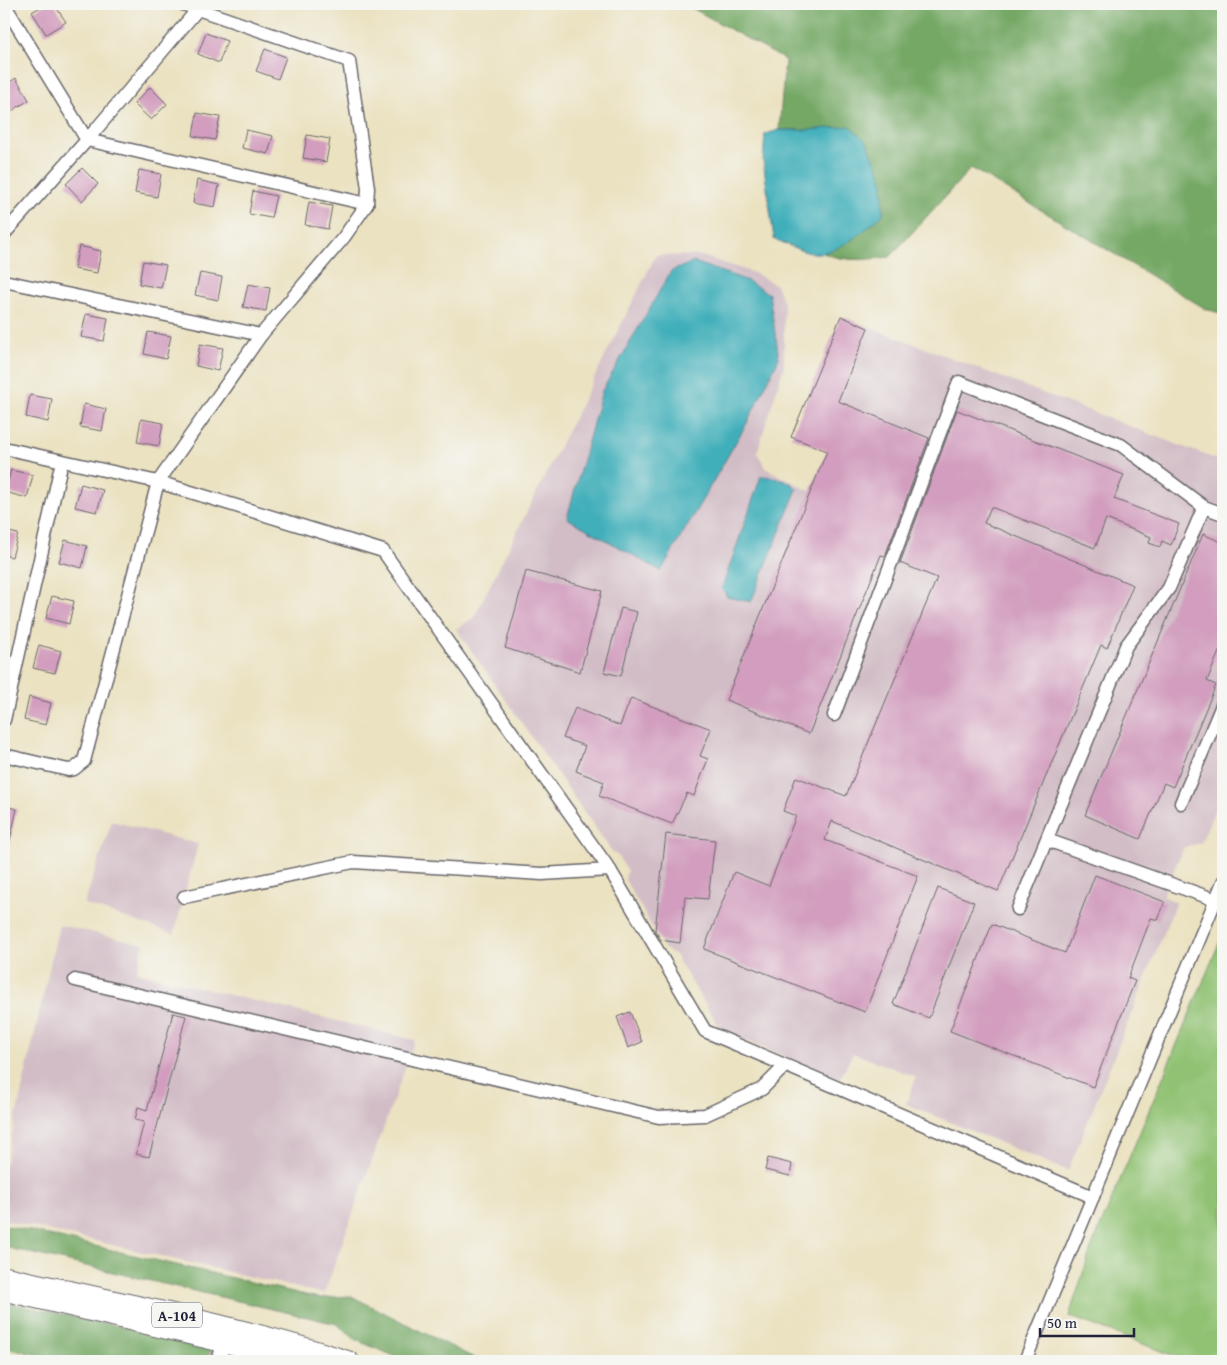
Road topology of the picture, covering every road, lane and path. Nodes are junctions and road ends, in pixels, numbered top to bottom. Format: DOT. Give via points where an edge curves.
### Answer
graph roads {
  1 [pos="4,4"];
  2 [pos="183,4"];
  3 [pos="198,9"];
  4 [pos="87,140"];
  5 [pos="367,204"];
  6 [pos="4,234"];
  7 [pos="4,281"];
  8 [pos="261,335"];
  9 [pos="4,448"];
  10 [pos="62,461"];
  11 [pos="158,482"];
  12 [pos="1204,507"];
  13 [pos="1223,514"];
  14 [pos="1223,703"];
  15 [pos="834,715"];
  16 [pos="4,720"];
  17 [pos="4,755"];
  18 [pos="1181,803"];
  19 [pos="1047,840"];
  20 [pos="610,870"];
  21 [pos="1223,882"];
  22 [pos="184,897"];
  23 [pos="1216,900"];
  24 [pos="1018,908"];
  25 [pos="75,980"];
  26 [pos="785,1066"];
  27 [pos="1093,1196"];
  28 [pos="4,1276"];
  29 [pos="4,1291"];
  30 [pos="227,1342"];
  31 [pos="216,1361"];
  32 [pos="301,1361"];
  33 [pos="349,1361"];
  34 [pos="1025,1361"];
  1 -- 4 [label="street"];
  2 -- 3 [label="street"];
  3 -- 4 [label="street"];
  3 -- 5 [label="street" via="349,61 368,188"];
  4 -- 5 [label="street"];
  4 -- 6 [label="street"];
  5 -- 8 [label="street" via="344,237"];
  7 -- 8 [label="street"];
  8 -- 11 [label="street"];
  9 -- 10 [label="street"];
  10 -- 11 [label="street"];
  10 -- 16 [label="street"];
  11 -- 17 [label="street" via="84,761 68,770"];
  11 -- 20 [label="street" via="383,551"];
  12 -- 13 [label="street"];
  12 -- 15 [label="street" via="1120,445 959,382"];
  12 -- 19 [label="street" via="1169,588 1126,646"];
  14 -- 18 [label="street"];
  19 -- 23 [label="street"];
  19 -- 24 [label="street"];
  20 -- 22 [label="street" via="542,874 353,862"];
  20 -- 26 [label="street" via="705,1031"];
  21 -- 23 [label="street"];
  23 -- 27 [label="street"];
  25 -- 26 [label="street" via="659,1117 705,1114 762,1088"];
  26 -- 27 [label="street"];
  27 -- 34 [label="street"];
  28 -- 33 [label="highway, А-104" via="243,1330"];
  29 -- 30 [label="highway, А-104"];
  30 -- 31 [label="street"];
  30 -- 32 [label="highway, А-104"];
}
